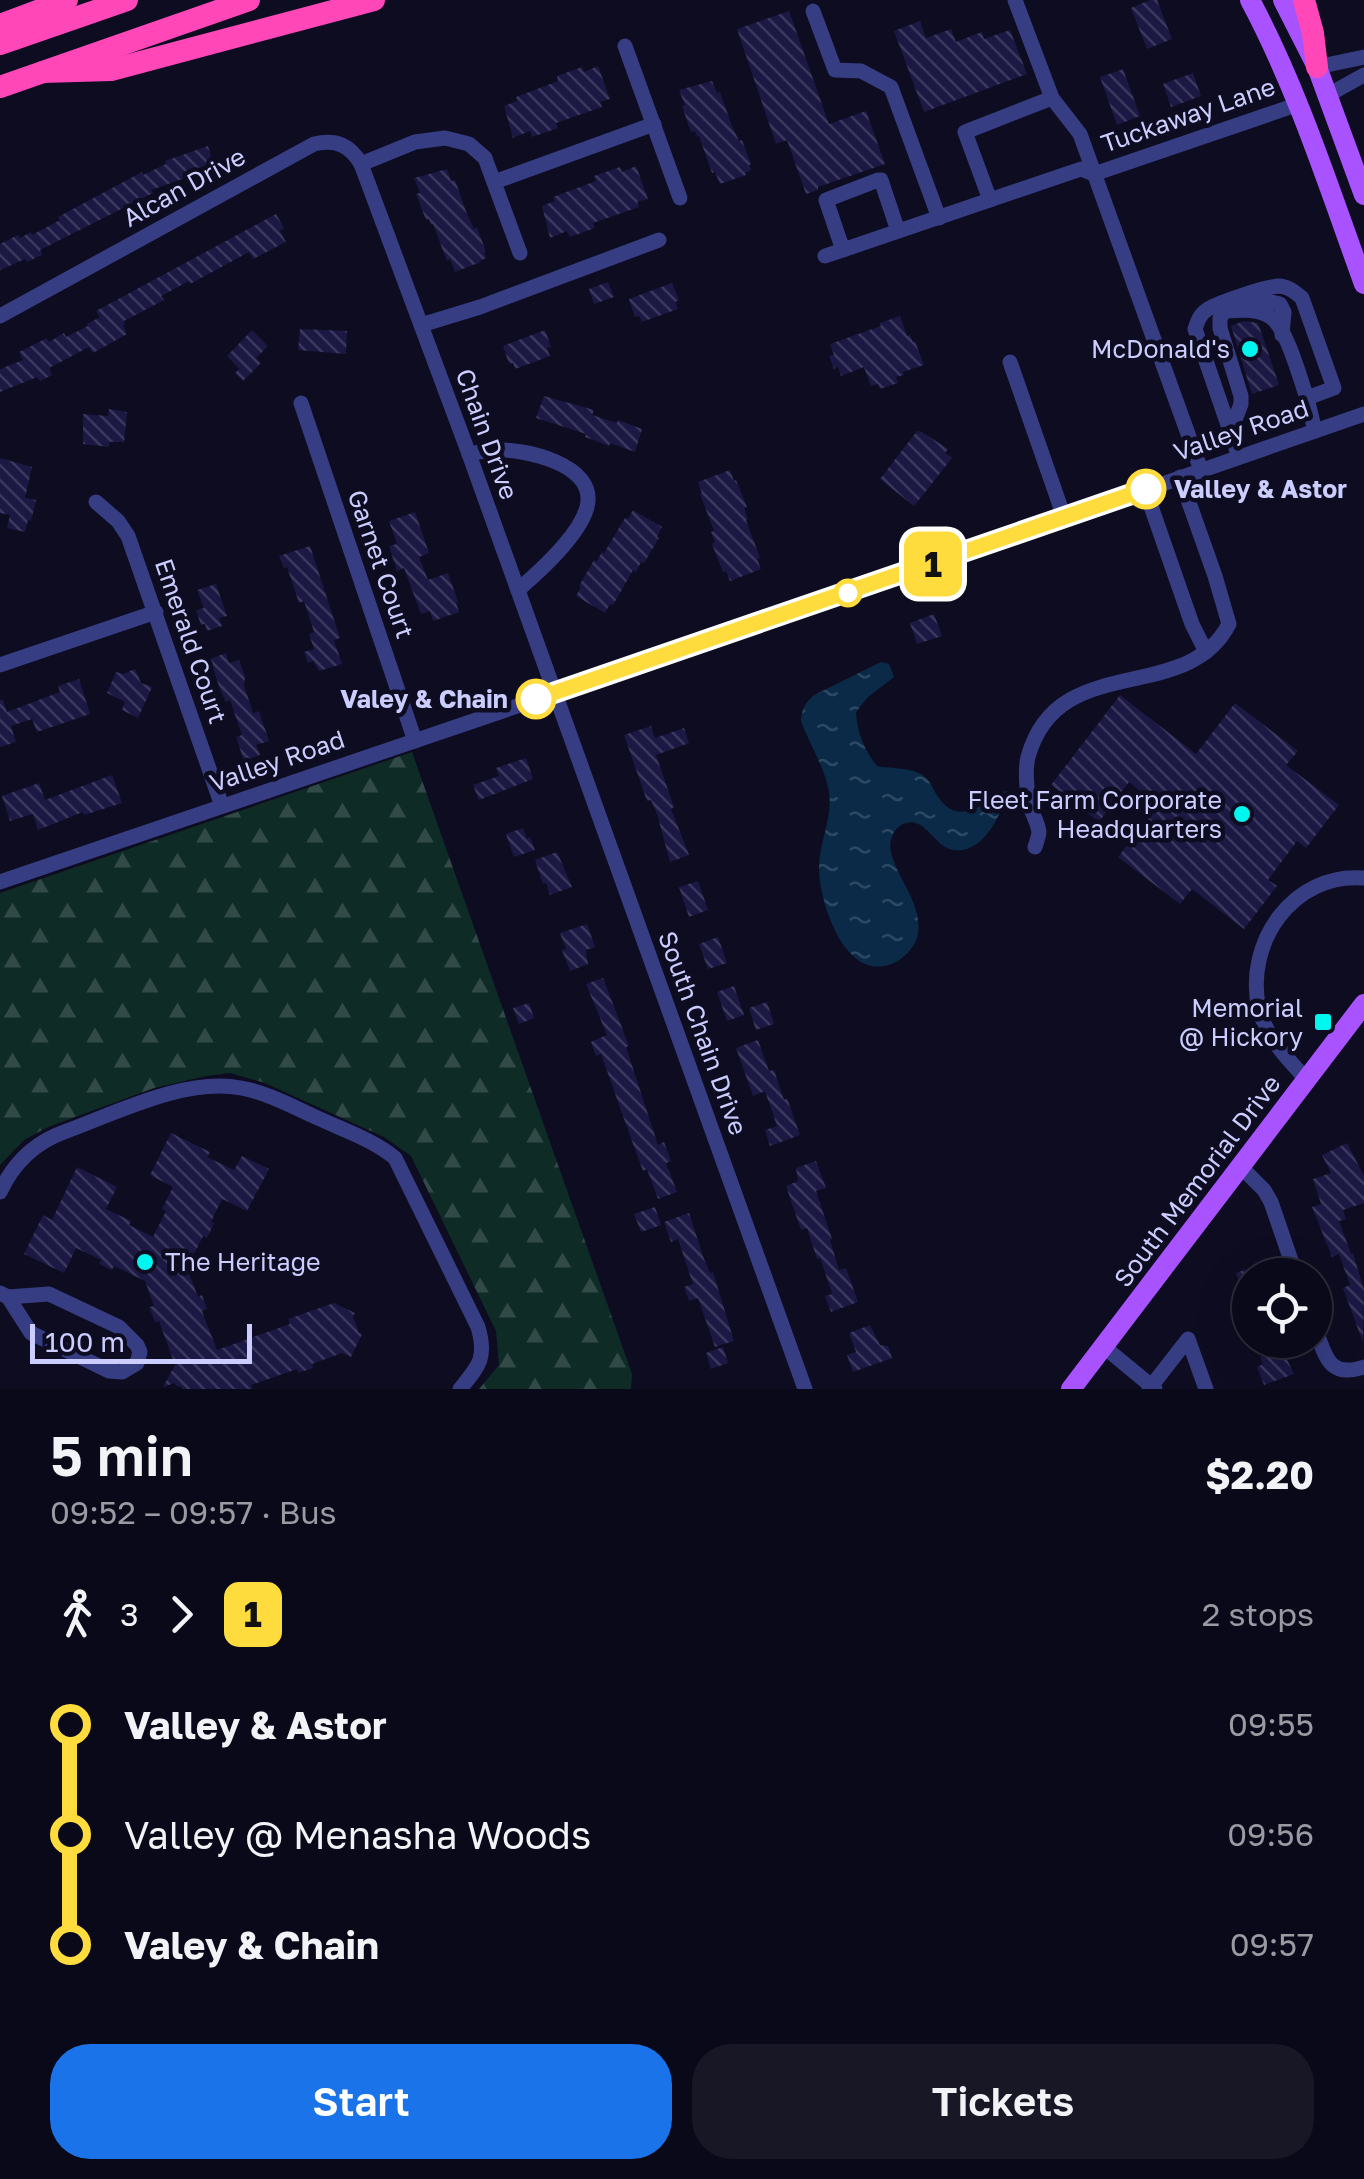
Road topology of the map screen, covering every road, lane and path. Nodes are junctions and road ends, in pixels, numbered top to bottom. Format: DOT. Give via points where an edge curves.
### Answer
graph roads {
  1 [pos="67,0"];
  2 [pos="127,0"];
  3 [pos="249,0"];
  4 [pos="374,0"];
  5 [pos="1015,0"];
  6 [pos="1250,0"];
  7 [pos="1283,0"];
  8 [pos="1304,0"];
  9 [pos="813,10"];
  10 [pos="0,28"];
  11 [pos="0,44"];
  12 [pos="626,46"];
  13 [pos="1364,58"];
  14 [pos="1318,68"];
  15 [pos="43,72"];
  16 [pos="1364,75"];
  17 [pos="0,87"];
  18 [pos="1328,95"];
  19 [pos="1052,98"];
  20 [pos="1298,104"];
  21 [pos="654,124"];
  22 [pos="1342,134"];
  23 [pos="1364,157"];
  24 [pos="361,164"];
  25 [pos="1094,174"];
  26 [pos="494,182"];
  27 [pos="1364,194"];
  28 [pos="680,198"];
  29 [pos="990,200"];
  30 [pos="939,218"];
  31 [pos="898,231"];
  32 [pos="659,240"];
  33 [pos="843,250"];
  34 [pos="520,253"];
  35 [pos="825,256"];
  36 [pos="1364,284"];
  37 [pos="1293,289"];
  38 [pos="0,316"];
  39 [pos="420,325"];
  40 [pos="1291,351"];
  41 [pos="1010,362"];
  42 [pos="1307,398"];
  43 [pos="301,402"];
  44 [pos="1364,414"];
  45 [pos="1315,431"];
  46 [pos="1230,432"];
  47 [pos="469,454"];
  48 [pos="1238,457"];
  49 [pos="1201,470"];
  50 [pos="1180,477"];
  51 [pos="1146,489"];
  52 [pos="96,502"];
  53 [pos="1064,517"];
  54 [pos="518,590"];
  55 [pos="156,612"];
  56 [pos="1206,652"];
  57 [pos="0,665"];
  58 [pos="555,692"];
  59 [pos="415,741"];
  60 [pos="222,806"];
  61 [pos="1035,847"];
  62 [pos="1364,878"];
  63 [pos="0,882"];
  64 [pos="1364,1004"];
  65 [pos="1306,1079"];
  66 [pos="1240,1166"];
  67 [pos="0,1192"];
  68 [pos="1290,1258"];
  69 [pos="4,1296"];
  70 [pos="1104,1346"];
  71 [pos="1326,1358"];
  72 [pos="1364,1367"];
  73 [pos="1152,1388"];
  74 [pos="460,1389"];
  75 [pos="805,1389"];
  76 [pos="1071,1389"];
  77 [pos="1206,1389"];
  1 -- 10 [label="highway"];
  2 -- 11 [label="highway"];
  3 -- 15 [label="highway"];
  4 -- 15 [label="highway" via="111,70"];
  5 -- 19 [label="street"];
  6 -- 20 [label="main road"];
  7 -- 14 [label="main road"];
  8 -- 14 [label="highway"];
  9 -- 30 [label="street" via="835,70 861,71 890,87"];
  12 -- 21 [label="street"];
  13 -- 14 [label="street"];
  14 -- 18 [label="main road"];
  15 -- 17 [label="highway"];
  16 -- 18 [label="street"];
  18 -- 22 [label="main road"];
  19 -- 25 [label="street" via="1080,134"];
  19 -- 29 [label="street" via="965,132"];
  20 -- 25 [label="street, Tuckaway Lane"];
  20 -- 36 [label="main road"];
  21 -- 26 [label="street"];
  21 -- 28 [label="street"];
  22 -- 23 [label="street"];
  22 -- 27 [label="main road"];
  24 -- 26 [label="street" via="444,138 470,144 485,158"];
  24 -- 38 [label="street, Alcan Drive" via="346,146 314,144"];
  24 -- 39 [label="street, Chain Drive"];
  25 -- 29 [label="street, Tuckaway Lane" via="1081,169"];
  25 -- 49 [label="street"];
  26 -- 34 [label="street"];
  29 -- 30 [label="street, Tuckaway Lane"];
  30 -- 31 [label="street, Tuckaway Lane"];
  31 -- 33 [label="street, Tuckaway Lane"];
  31 -- 33 [label="street" via="881,180 828,198"];
  32 -- 39 [label="street"];
  33 -- 35 [label="street, Tuckaway Lane"];
  37 -- 40 [label="street"];
  37 -- 42 [label="street" via="1334,388"];
  37 -- 46 [label="street" via="1258,291 1198,318 1198,340"];
  39 -- 47 [label="street, Chain Drive"];
  40 -- 42 [label="street"];
  40 -- 46 [label="street" via="1271,317 1226,310 1220,328 1241,396"];
  41 -- 53 [label="street"];
  42 -- 45 [label="street"];
  43 -- 59 [label="street, Garnet Court"];
  44 -- 45 [label="street, Valley Road"];
  45 -- 48 [label="street, Valley Road"];
  46 -- 48 [label="street"];
  47 -- 54 [label="street, Chain Drive"];
  47 -- 54 [label="street" via="492,450 542,458 568,466 588,489 578,526"];
  48 -- 49 [label="street, Valley Road"];
  49 -- 50 [label="street, Valley Road"];
  50 -- 51 [label="street, Valley Road"];
  50 -- 56 [label="street" via="1230,624"];
  51 -- 53 [label="street, Valley Road"];
  51 -- 56 [label="street"];
  52 -- 55 [label="street, Emerald Court" via="128,536"];
  53 -- 58 [label="street, Valley Road"];
  54 -- 58 [label="street, Chain Drive"];
  55 -- 57 [label="street"];
  55 -- 60 [label="street, Emerald Court"];
  56 -- 61 [label="street" via="1180,668 1094,687 1052,714 1026,760 1039,833"];
  58 -- 59 [label="street, Valley Road"];
  58 -- 75 [label="street, South Chain Drive"];
  59 -- 60 [label="street, Valley Road"];
  60 -- 63 [label="street, Valley Road"];
  62 -- 65 [label="street" via="1325,883 1301,895 1266,933 1257,960 1259,1010 1278,1048"];
  64 -- 65 [label="main road, South Memorial Drive"];
  65 -- 66 [label="main road, South Memorial Drive"];
  66 -- 68 [label="street" via="1271,1202"];
  66 -- 70 [label="main road, South Memorial Drive"];
  67 -- 74 [label="street" via="20,1160 56,1134 198,1087 268,1096 395,1158 481,1338 481,1360"];
  69 -- 69 [label="street" via="28,1330 108,1371 137,1362 137,1345 120,1327 49,1294"];
  70 -- 73 [label="street"];
  70 -- 76 [label="main road, South Memorial Drive"];
  71 -- 72 [label="street" via="1338,1369"];
  73 -- 77 [label="street" via="1188,1339"];
}
